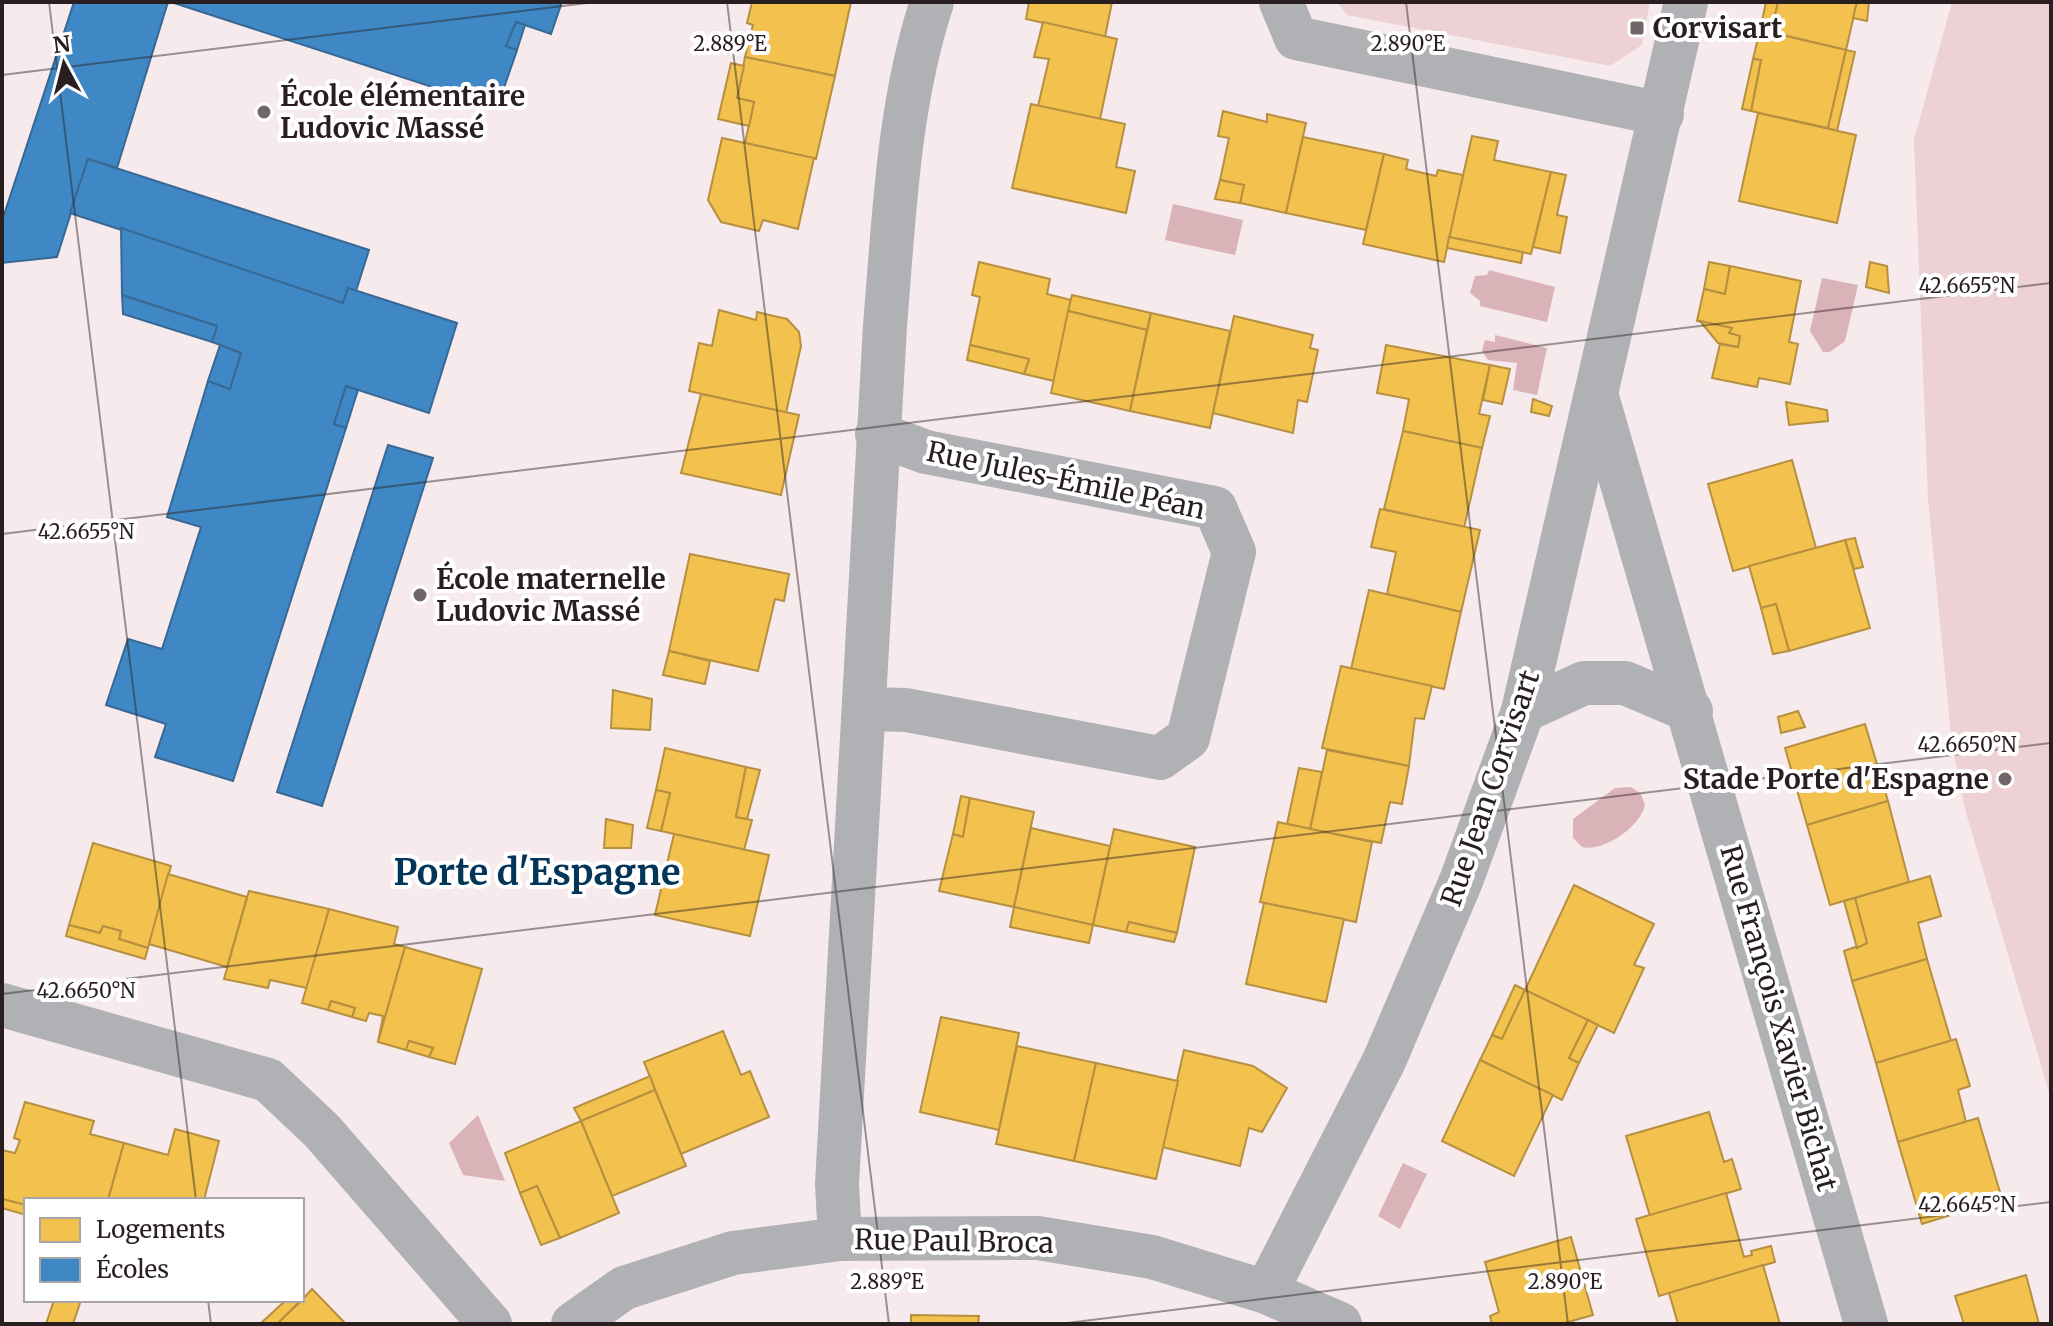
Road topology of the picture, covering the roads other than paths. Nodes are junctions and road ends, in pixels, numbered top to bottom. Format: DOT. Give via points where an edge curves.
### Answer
graph roads {
  1 [pos="932,2"];
  2 [pos="1281,2"];
  3 [pos="1686,2"];
  4 [pos="1662,114"];
  5 [pos="1596,395"];
  6 [pos="877,434"];
  7 [pos="865,709"];
  8 [pos="1523,711"];
  9 [pos="1691,711"];
  10 [pos="2,1005"];
  11 [pos="840,1239"];
  12 [pos="1266,1292"];
  13 [pos="490,1324"];
  14 [pos="573,1324"];
  15 [pos="1340,1324"];
  16 [pos="1866,1324"];
  1 -- 6 [label="street" via="918,44 896,190"];
  2 -- 4 [label="street" via="1296,38"];
  3 -- 4 [label="street, Rue Jean Corvisart"];
  4 -- 5 [label="street, Rue Jean Corvisart"];
  5 -- 8 [label="street, Rue Jean Corvisart"];
  5 -- 9 [label="street, Rue François Xavier Bichat"];
  6 -- 7 [label="street"];
  6 -- 7 [label="street, Rue Jules-Émile Péan" via="926,452 1215,508 1234,552 1188,738 1160,758 906,710"];
  7 -- 11 [label="street" via="837,1184"];
  8 -- 9 [label="street" via="1584,683 1625,683"];
  8 -- 12 [label="street, Rue Jean Corvisart" via="1461,881 1384,1061"];
  9 -- 16 [label="street, Rue François Xavier Bichat"];
  10 -- 13 [label="street" via="268,1080 322,1131"];
  11 -- 12 [label="street, Rue Paul Broca" via="1038,1238 1152,1257"];
  11 -- 14 [label="street, Rue Paul Broca" via="733,1253 624,1288"];
  12 -- 15 [label="street, Rue Paul Broca"];
}
